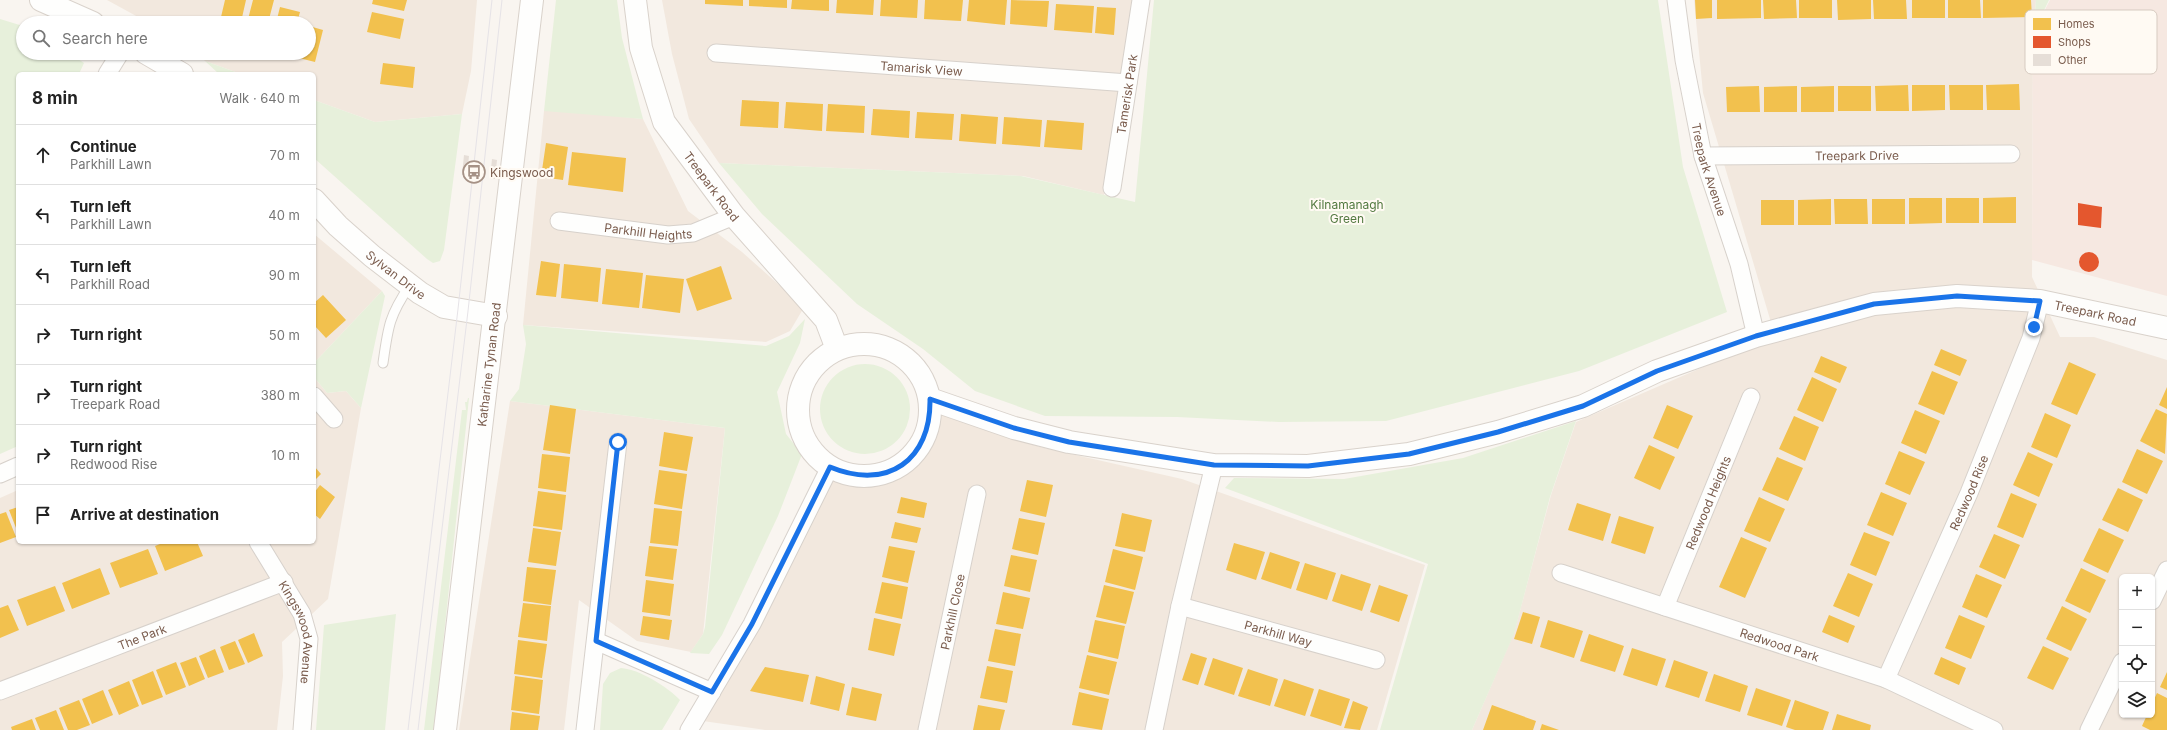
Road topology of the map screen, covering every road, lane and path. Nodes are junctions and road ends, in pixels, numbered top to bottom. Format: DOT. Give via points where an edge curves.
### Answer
graph roads {
  1 [pos="41,0"];
  2 [pos="532,0"];
  3 [pos="635,0"];
  4 [pos="1141,0"];
  5 [pos="1676,0"];
  6 [pos="77,16"];
  7 [pos="716,53"];
  8 [pos="116,60"];
  9 [pos="158,60"];
  10 [pos="108,72"];
  11 [pos="179,72"];
  12 [pos="1128,83"];
  13 [pos="2011,154"];
  14 [pos="1703,156"];
  15 [pos="1112,188"];
  16 [pos="316,202"];
  17 [pos="734,216"];
  18 [pos="559,221"];
  19 [pos="410,285"];
  20 [pos="2040,301"];
  21 [pos="496,316"];
  22 [pos="2167,328"];
  23 [pos="1756,336"];
  24 [pos="837,349"];
  25 [pos="383,363"];
  26 [pos="1751,397"];
  27 [pos="316,398"];
  28 [pos="930,399"];
  29 [pos="334,419"];
  30 [pos="618,442"];
  31 [pos="1214,465"];
  32 [pos="16,467"];
  33 [pos="830,467"];
  34 [pos="0,474"];
  35 [pos="977,494"];
  36 [pos="259,544"];
  37 [pos="2167,570"];
  38 [pos="1560,573"];
  39 [pos="284,582"];
  40 [pos="2155,595"];
  41 [pos="1180,606"];
  42 [pos="1665,607"];
  43 [pos="596,641"];
  44 [pos="1376,660"];
  45 [pos="2119,668"];
  46 [pos="1886,679"];
  47 [pos="0,691"];
  48 [pos="712,692"];
  49 [pos="302,730"];
  50 [pos="446,730"];
  51 [pos="585,730"];
  52 [pos="689,730"];
  53 [pos="927,730"];
  54 [pos="1154,730"];
  55 [pos="1994,730"];
  56 [pos="2089,730"];
  1 -- 6 [label="street"];
  2 -- 21 [label="street, Katharine Tynan Road"];
  3 -- 17 [label="street, Treepark Road" via="641,48 664,122"];
  4 -- 12 [label="street, Tamerisk Park"];
  5 -- 14 [label="street, Treepark Avenue" via="1684,60"];
  7 -- 12 [label="street, Tamarisk View"];
  8 -- 10 [label="street"];
  9 -- 11 [label="street"];
  12 -- 15 [label="street, Tamerisk Park"];
  13 -- 14 [label="street, Treepark Drive"];
  14 -- 23 [label="street, Treepark Avenue" via="1739,264"];
  16 -- 19 [label="street, Sylvan Drive" via="338,226"];
  17 -- 18 [label="street, Parkhill Heights" via="693,233 668,235"];
  17 -- 24 [label="street, Treepark Road" via="826,320"];
  19 -- 21 [label="street, Sylvan Drive" via="444,307"];
  19 -- 25 [label="lane" via="396,304 389,321"];
  20 -- 22 [label="street, Treepark Road"];
  20 -- 23 [label="street, Treepark Road" via="1957,296 1874,304"];
  20 -- 46 [label="street, Redwood Rise" via="2031,338 1969,493"];
  21 -- 50 [label="street, Katharine Tynan Road"];
  23 -- 31 [label="street, Treepark Road" via="1657,371 1583,406 1498,432 1409,454 1308,466"];
  24 -- 28 [label="street" via="851,344 867,343 892,350 904,357 918,371"];
  24 -- 33 [label="street" via="826,355 808,374 800,390 798,406 799,425 806,443 816,456"];
  26 -- 42 [label="street, Redwood Heights"];
  27 -- 29 [label="street"];
  28 -- 31 [label="street, Treepark Road" via="1014,428 1069,442"];
  28 -- 33 [label="street" via="930,418 925,437 915,453 904,463 891,471 866,476 848,474"];
  30 -- 43 [label="street"];
  31 -- 41 [label="street"];
  32 -- 34 [label="street"];
  33 -- 48 [label="street" via="752,624"];
  35 -- 53 [label="street, Parkhill Close"];
  36 -- 39 [label="street, Kingswood Avenue"];
  37 -- 40 [label="street"];
  38 -- 42 [label="street, Redwood Park"];
  39 -- 47 [label="street, The Park"];
  39 -- 49 [label="street, Kingswood Avenue" via="302,614 309,639"];
  41 -- 44 [label="street, Parkhill Way"];
  41 -- 54 [label="street"];
  42 -- 46 [label="street, Redwood Park"];
  43 -- 48 [label="street"];
  43 -- 51 [label="street"];
  45 -- 56 [label="street"];
  46 -- 55 [label="street, Redwood Park"];
  48 -- 52 [label="street"];
}
